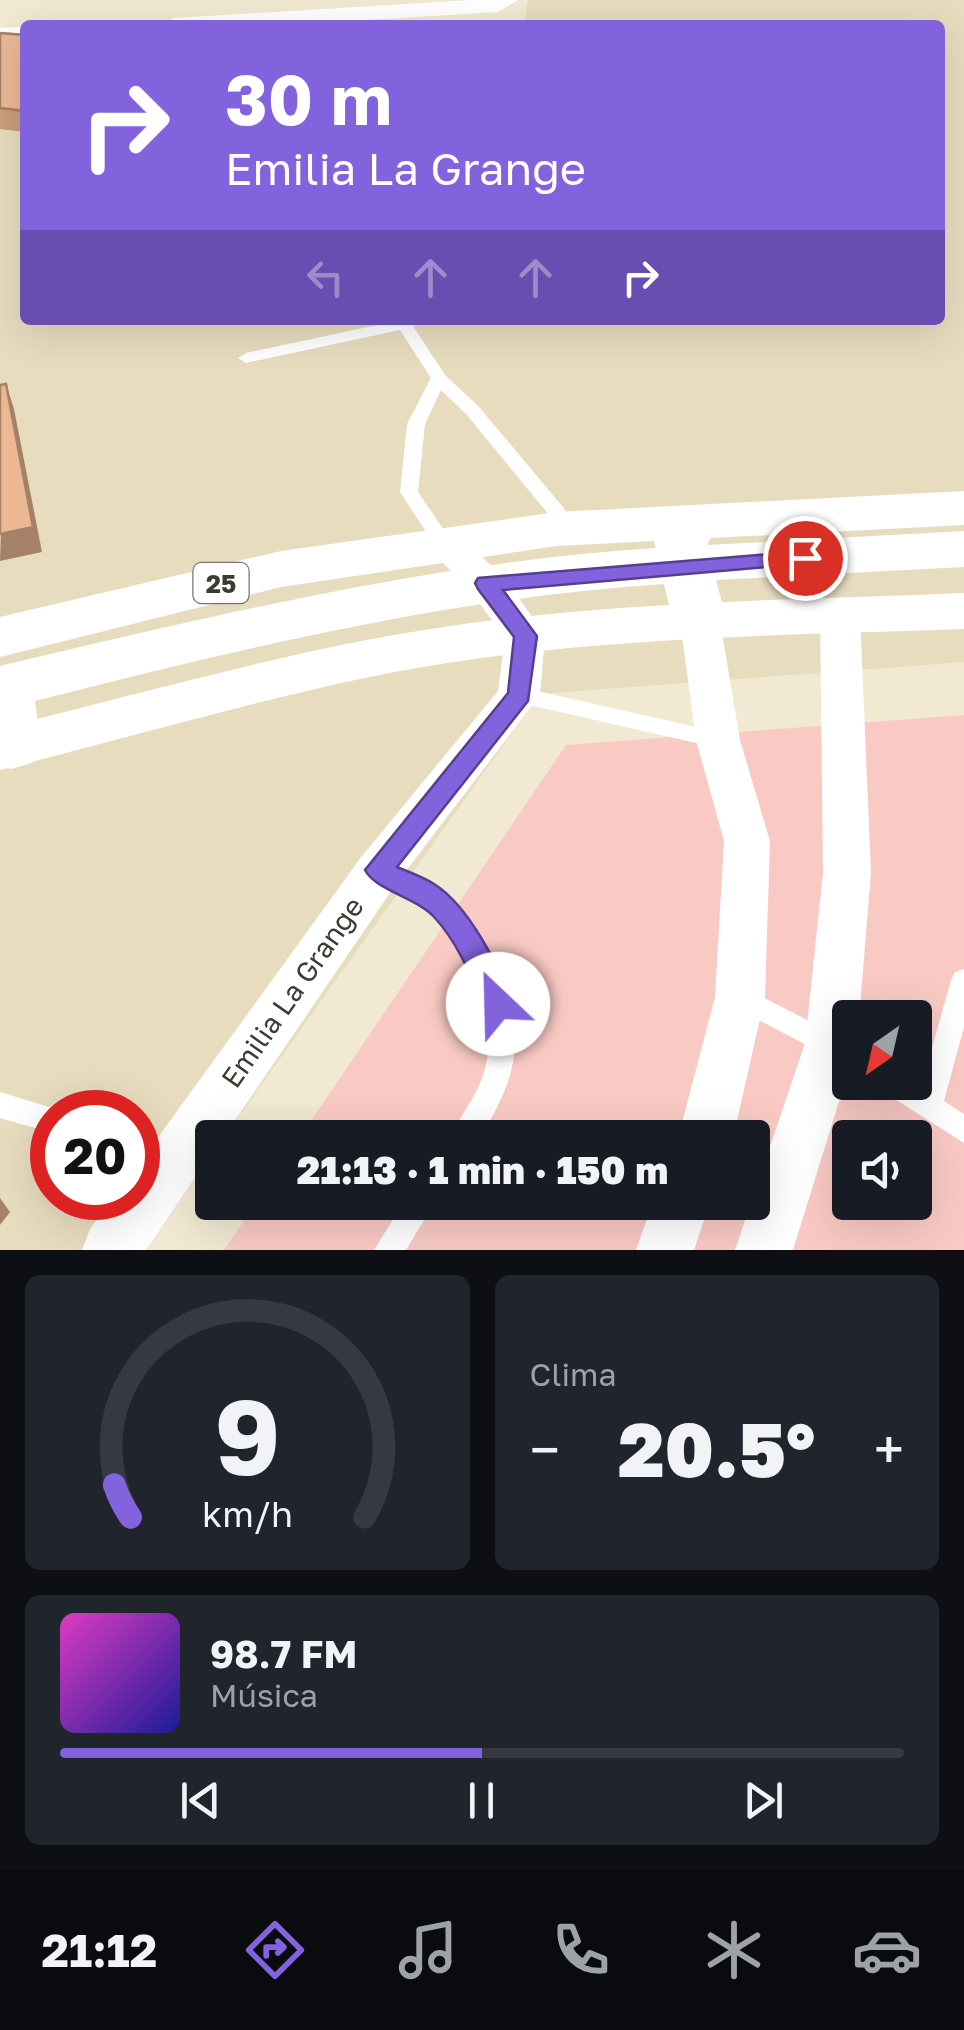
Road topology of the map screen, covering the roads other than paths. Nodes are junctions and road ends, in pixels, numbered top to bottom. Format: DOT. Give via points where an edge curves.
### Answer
graph roads {
  1 [pos="507,0"];
  2 [pos="255,20"];
  3 [pos="399,325"];
  4 [pos="414,325"];
  5 [pos="246,358"];
  6 [pos="439,378"];
  7 [pos="964,508"];
  8 [pos="804,516"];
  9 [pos="570,528"];
  10 [pos="446,544"];
  11 [pos="964,549"];
  12 [pos="686,565"];
  13 [pos="486,583"];
  14 [pos="964,611"];
  15 [pos="840,614"];
  16 [pos="700,620"];
  17 [pos="525,636"];
  18 [pos="1,671"];
  19 [pos="519,695"];
  20 [pos="718,740"];
  21 [pos="5,748"];
  22 [pos="379,870"];
  23 [pos="964,980"];
  24 [pos="740,997"];
  25 [pos="842,1000"];
  26 [pos="832,1046"];
  27 [pos="832,1071"];
  28 [pos="917,1100"];
  29 [pos="0,1105"];
  30 [pos="929,1108"];
  31 [pos="30,1114"];
  32 [pos="476,1120"];
  33 [pos="709,1120"];
  34 [pos="964,1130"];
  35 [pos="160,1147"];
  36 [pos="124,1220"];
  37 [pos="409,1220"];
  38 [pos="676,1220"];
  39 [pos="110,1250"];
  40 [pos="389,1250"];
  41 [pos="666,1250"];
  42 [pos="764,1250"];
  1 -- 2 [label="street"];
  3 -- 5 [label="lane"];
  4 -- 6 [label="lane"];
  6 -- 9 [label="lane"];
  6 -- 10 [label="lane" via="416,424 409,492"];
  7 -- 8 [label="main road, 25"];
  8 -- 9 [label="main road, 25"];
  8 -- 12 [label="main road" via="770,528 687,534 680,542"];
  9 -- 10 [label="main road, 25"];
  10 -- 13 [label="street"];
  10 -- 18 [label="main road, 25" via="281,568"];
  11 -- 12 [label="main road, 25"];
  12 -- 13 [label="main road, 25"];
  12 -- 16 [label="main road"];
  13 -- 17 [label="street"];
  13 -- 18 [label="main road, 25"];
  14 -- 15 [label="street"];
  15 -- 16 [label="street"];
  15 -- 25 [label="street" via="847,873"];
  16 -- 17 [label="street"];
  16 -- 20 [label="street"];
  17 -- 19 [label="street"];
  17 -- 21 [label="street" via="362,660"];
  18 -- 21 [label="main road"];
  19 -- 20 [label="lane"];
  19 -- 22 [label="street, Emilia La Grange"];
  20 -- 24 [label="street" via="746,841"];
  22 -- 32 [label="lane" via="446,910 490,981 505,1026 497,1069"];
  22 -- 35 [label="street, Emilia La Grange"];
  23 -- 30 [label="lane"];
  24 -- 26 [label="lane"];
  24 -- 33 [label="street"];
  27 -- 42 [label="street"];
  28 -- 30 [label="lane"];
  29 -- 31 [label="lane"];
  30 -- 34 [label="lane"];
  36 -- 39 [label="street, Emilia La Grange"];
  37 -- 40 [label="lane"];
  38 -- 41 [label="street"];
}
